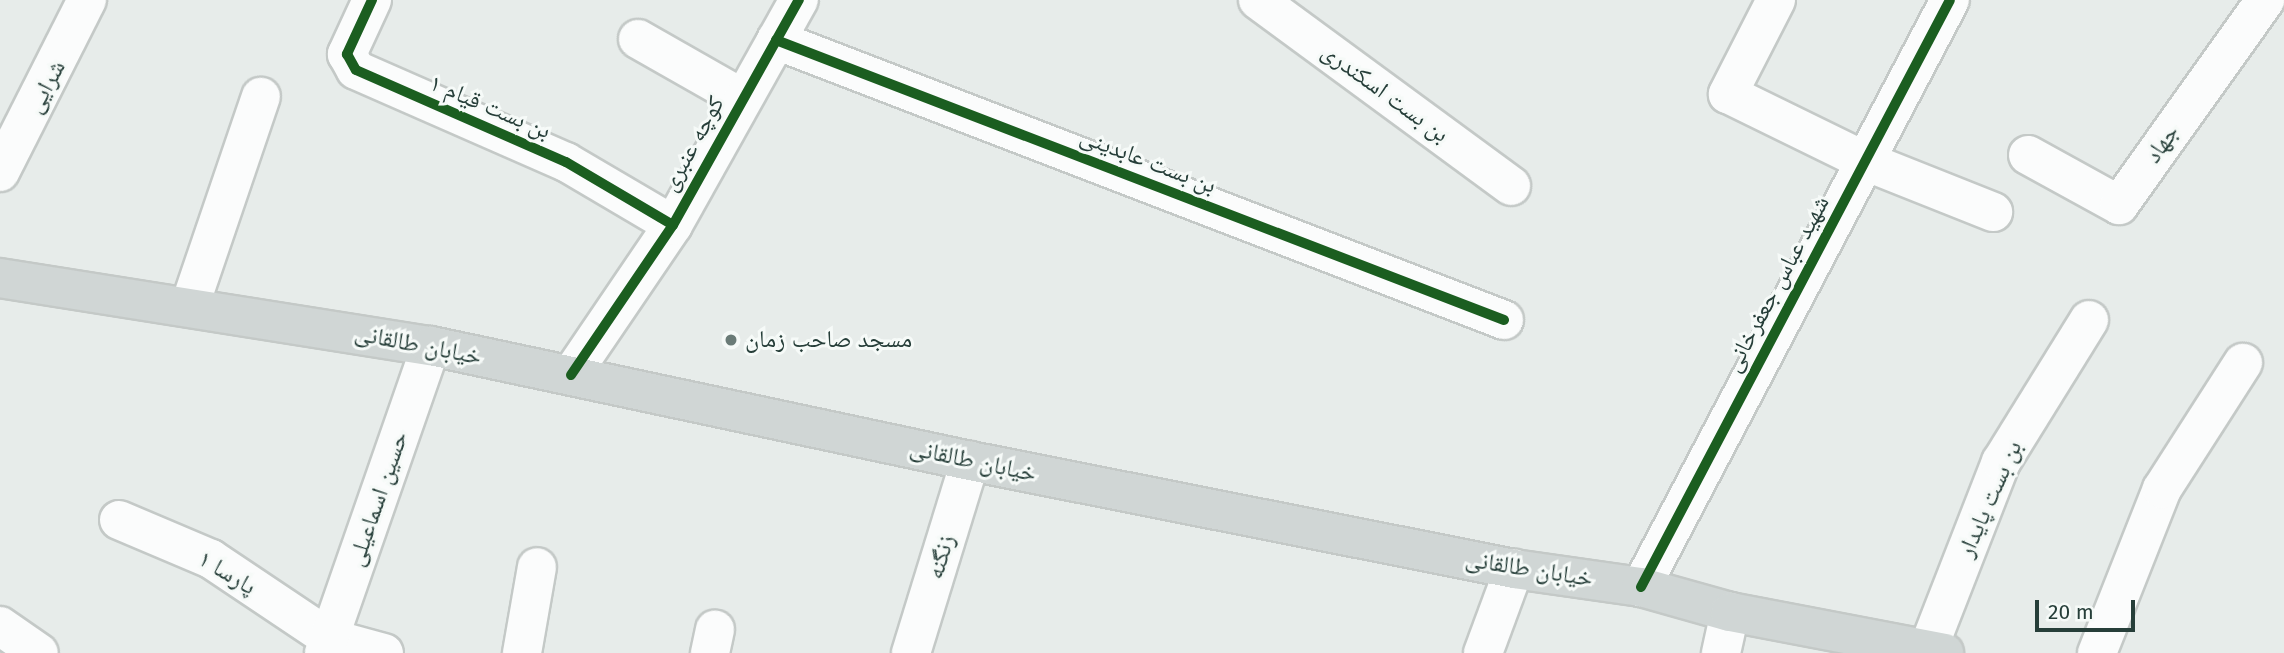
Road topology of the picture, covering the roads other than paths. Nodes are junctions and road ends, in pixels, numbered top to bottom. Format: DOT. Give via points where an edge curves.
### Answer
graph roads {
  1 [pos="87,0"];
  2 [pos="372,0"];
  3 [pos="799,0"];
  4 [pos="1258,0"];
  5 [pos="1776,0"];
  6 [pos="1950,0"];
  7 [pos="2264,0"];
  8 [pos="638,39"];
  9 [pos="776,40"];
  10 [pos="261,97"];
  11 [pos="742,98"];
  12 [pos="2028,155"];
  13 [pos="1865,161"];
  14 [pos="0,172"];
  15 [pos="1511,186"];
  16 [pos="1993,212"];
  17 [pos="673,225"];
  18 [pos="0,278"];
  19 [pos="191,305"];
  20 [pos="1504,320"];
  21 [pos="2089,320"];
  22 [pos="431,346"];
  23 [pos="2243,363"];
  24 [pos="571,375"];
  25 [pos="970,461"];
  26 [pos="118,520"];
  27 [pos="537,567"];
  28 [pos="1514,569"];
  29 [pos="1641,587"];
  30 [pos="1730,612"];
  31 [pos="0,626"];
  32 [pos="327,645"];
  33 [pos="1936,651"];
  34 [pos="38,653"];
  35 [pos="384,653"];
  36 [pos="522,653"];
  37 [pos="911,653"];
  38 [pos="1483,653"];
  39 [pos="1721,653"];
  40 [pos="2097,653"];
  1 -- 14 [label="street, شرایی"];
  2 -- 17 [label="street, بن بست قیام ۱" via="348,54 356,70 566,162"];
  3 -- 9 [label="street, کوچه عنبری"];
  4 -- 15 [label="street, بن بست اسکندری"];
  5 -- 13 [label="street" via="1728,94"];
  6 -- 13 [label="street, شهید عباس جعفرخانی"];
  7 -- 12 [label="street, جهاد" via="2119,205"];
  8 -- 11 [label="street"];
  9 -- 11 [label="street, کوچه عنبری"];
  9 -- 20 [label="street, بن بست عابدینی"];
  10 -- 19 [label="street"];
  11 -- 17 [label="street, کوچه عنبری"];
  13 -- 16 [label="street"];
  13 -- 29 [label="street, شهید عباس جعفرخانی"];
  17 -- 24 [label="street, کوچه عنبری"];
  18 -- 19 [label="main road, خیابان طالقانی"];
  19 -- 22 [label="main road, خیابان طالقانی"];
  21 -- 33 [label="street, بن بست پایدار" via="2001,462"];
  22 -- 24 [label="main road, خیابان طالقانی"];
  22 -- 32 [label="street, حسین اسماعیلی"];
  23 -- 40 [label="street" via="2162,489"];
  24 -- 25 [label="main road, خیابان طالقانی"];
  25 -- 28 [label="main road, خیابان طالقانی"];
  25 -- 37 [label="street, زنگنه"];
  26 -- 32 [label="street, پارسا ۱" via="211,559"];
  27 -- 36 [label="street"];
  28 -- 29 [label="main road, خیابان طالقانی"];
  28 -- 38 [label="street"];
  29 -- 30 [label="main road, خیابان طالقانی"];
  30 -- 33 [label="main road, خیابان طالقانی"];
  30 -- 39 [label="street"];
  31 -- 34 [label="street"];
  32 -- 35 [label="street, پارسا ۱"];
}
